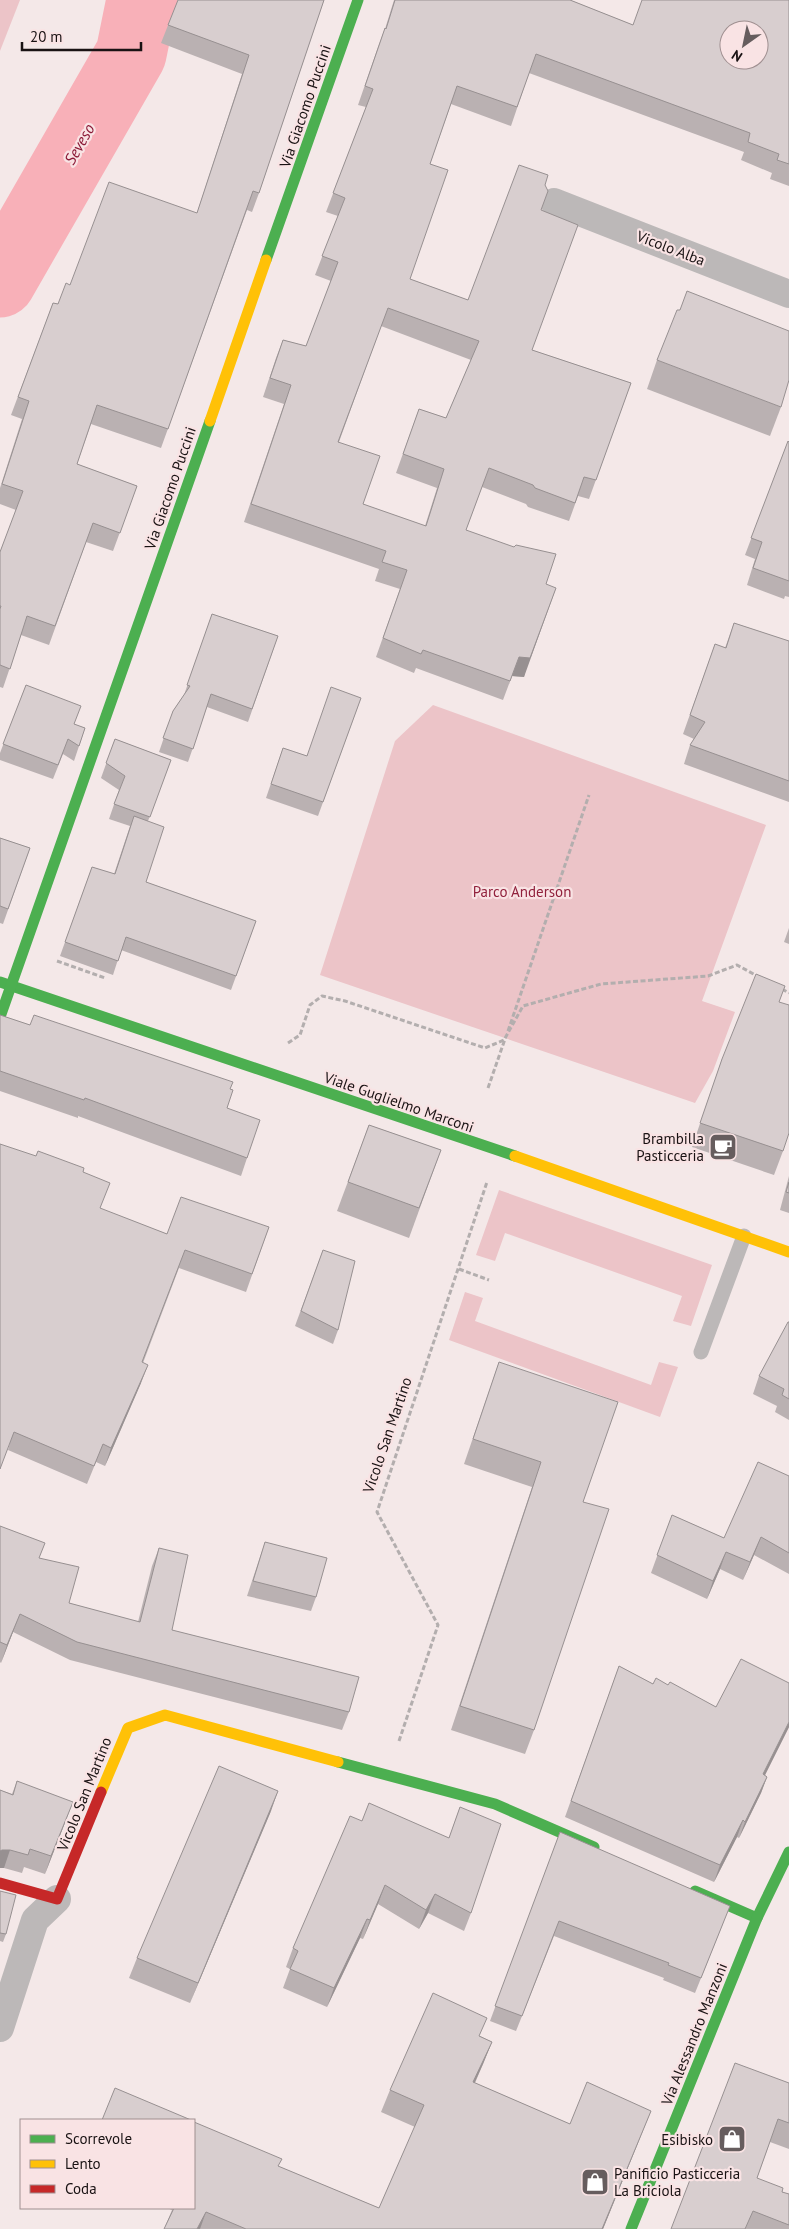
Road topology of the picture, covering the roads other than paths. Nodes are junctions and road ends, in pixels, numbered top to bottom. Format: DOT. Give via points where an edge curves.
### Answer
graph roads {
  1 [pos="358,0"];
  2 [pos="554,202"];
  3 [pos="789,294"];
  4 [pos="6,984"];
  5 [pos="0,1016"];
  6 [pos="744,1236"];
  7 [pos="789,1252"];
  8 [pos="701,1352"];
  9 [pos="602,1851"];
  10 [pos="789,1852"];
  11 [pos="0,1883"];
  12 [pos="683,1886"];
  13 [pos="57,1899"];
  14 [pos="757,1918"];
  15 [pos="0,2028"];
  16 [pos="631,2229"];
  1 -- 4 [label="street, Via Giacomo Puccini" via="24,949"];
  2 -- 3 [label="street, Vicolo Alba"];
  4 -- 5 [label="street, Via Giacomo Puccini"];
  4 -- 6 [label="street, Viale Guglielmo Marconi"];
  6 -- 7 [label="street, Viale Guglielmo Marconi"];
  6 -- 8 [label="lane"];
  9 -- 13 [label="street, Vicolo San Martino" via="494,1804 165,1715 128,1728"];
  10 -- 14 [label="street, Via Alessandro Manzoni"];
  11 -- 13 [label="street"];
  12 -- 14 [label="street"];
  13 -- 15 [label="street" via="35,1920"];
  14 -- 16 [label="street, Via Alessandro Manzoni"];
}
